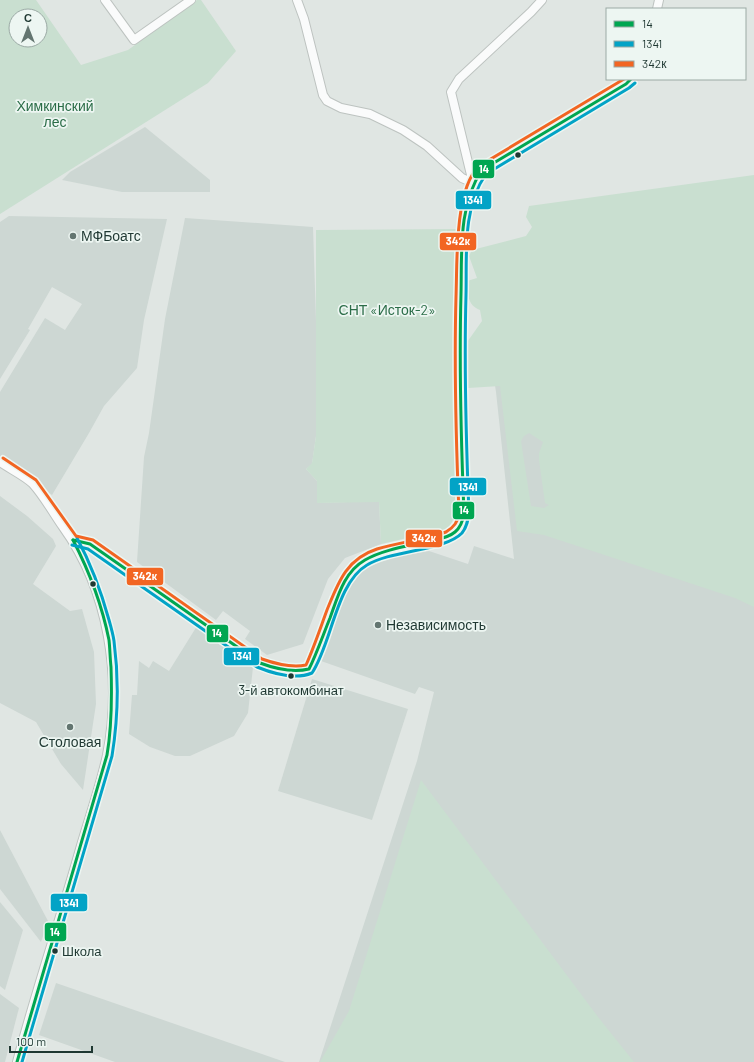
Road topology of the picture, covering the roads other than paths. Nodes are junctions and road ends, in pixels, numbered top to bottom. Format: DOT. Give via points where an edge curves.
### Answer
graph roads {
  1 [pos="105,0"];
  2 [pos="191,0"];
  3 [pos="297,0"];
  4 [pos="542,0"];
  5 [pos="630,80"];
  6 [pos="473,183"];
  7 [pos="0,462"];
  8 [pos="73,540"];
  9 [pos="17,1062"];
  1 -- 2 [label="street" via="134,40"];
  3 -- 6 [label="street" via="323,95 327,101 341,108 370,114 403,130 427,146 462,178"];
  4 -- 6 [label="street" via="459,79 451,92"];
  5 -- 6 [label="street" via="482,170"];
  6 -- 8 [label="street" via="465,223 460,291 460,416 464,513 462,524 452,535 378,554 355,567 341,588 309,669 285,670 270,668 260,663 90,544"];
  7 -- 8 [label="street" via="32,483"];
  8 -- 9 [label="street" via="98,598 109,642 112,689 110,729 102,775"];
}
